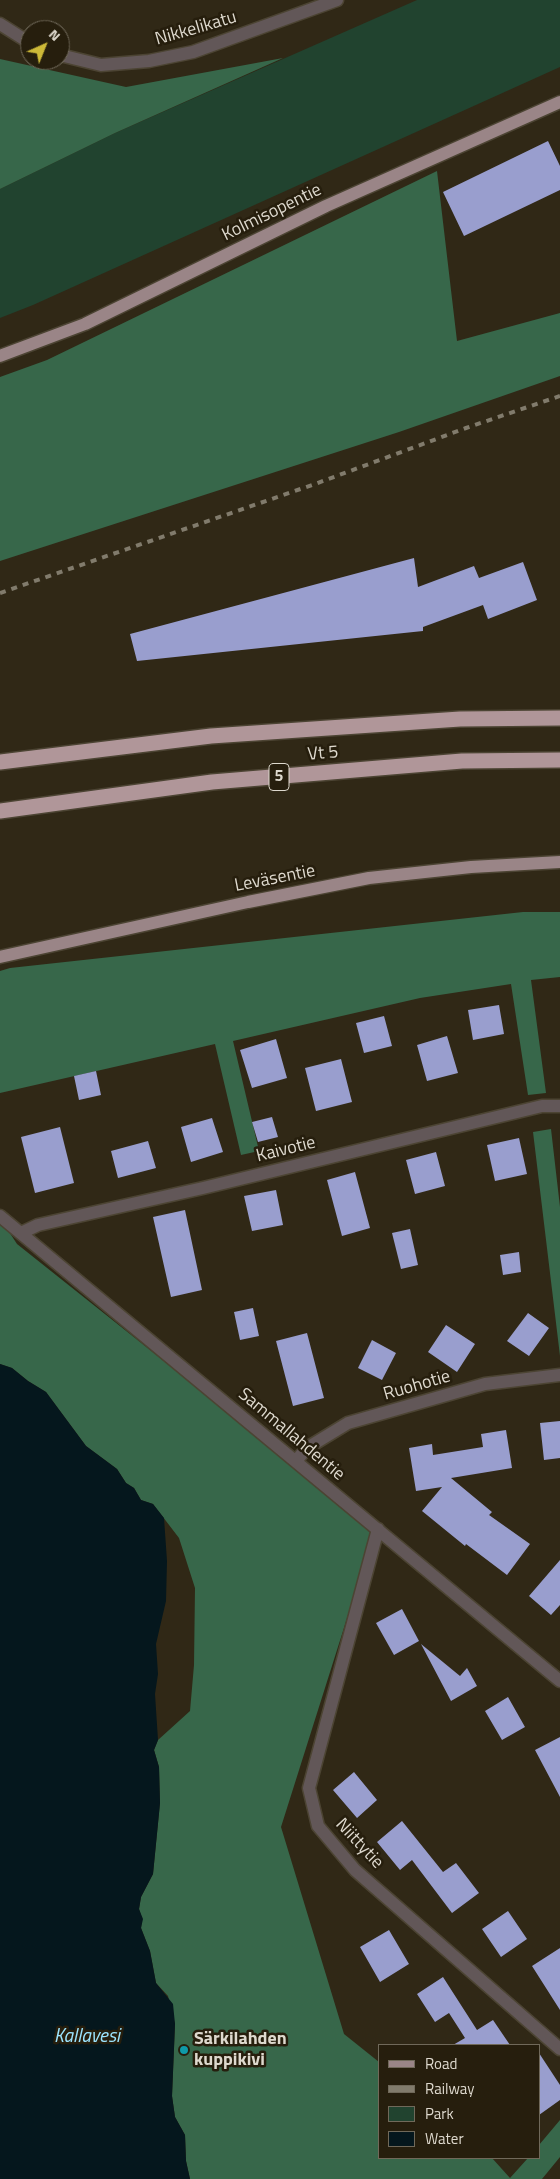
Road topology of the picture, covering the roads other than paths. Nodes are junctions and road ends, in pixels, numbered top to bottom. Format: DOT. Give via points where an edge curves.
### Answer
graph roads {
  1 [pos="337,0"];
  2 [pos="0,24"];
  3 [pos="20,37"];
  4 [pos="70,57"];
  5 [pos="560,102"];
  6 [pos="0,356"];
  7 [pos="560,718"];
  8 [pos="560,760"];
  9 [pos="0,762"];
  10 [pos="0,811"];
  11 [pos="560,862"];
  12 [pos="0,957"];
  13 [pos="560,1106"];
  14 [pos="0,1216"];
  15 [pos="21,1233"];
  16 [pos="560,1376"];
  17 [pos="296,1461"];
  18 [pos="378,1529"];
  19 [pos="560,1680"];
  20 [pos="560,2049"];
  1 -- 4 [label="street, Nikkelikatu" via="193,52 149,61 101,65"];
  2 -- 3 [label="street"];
  5 -- 6 [label="main road, Kolmisopentie" via="326,206 85,324"];
  7 -- 9 [label="highway, Vt 5" via="460,718 211,736"];
  8 -- 10 [label="highway, Vt 5 / 5" via="462,762 212,782"];
  11 -- 12 [label="main road, Leväsentie" via="368,878"];
  13 -- 15 [label="street, Kaivotie" via="542,1106 38,1225"];
  14 -- 15 [label="street, Sammallahdentie"];
  15 -- 17 [label="street, Sammallahdentie"];
  16 -- 17 [label="street, Ruohotie" via="485,1384 348,1423 307,1448"];
  17 -- 18 [label="street, Sammallahdentie"];
  18 -- 19 [label="street, Sammallahdentie"];
  18 -- 20 [label="street, Niittytie" via="309,1788 318,1826 355,1870"];
}
